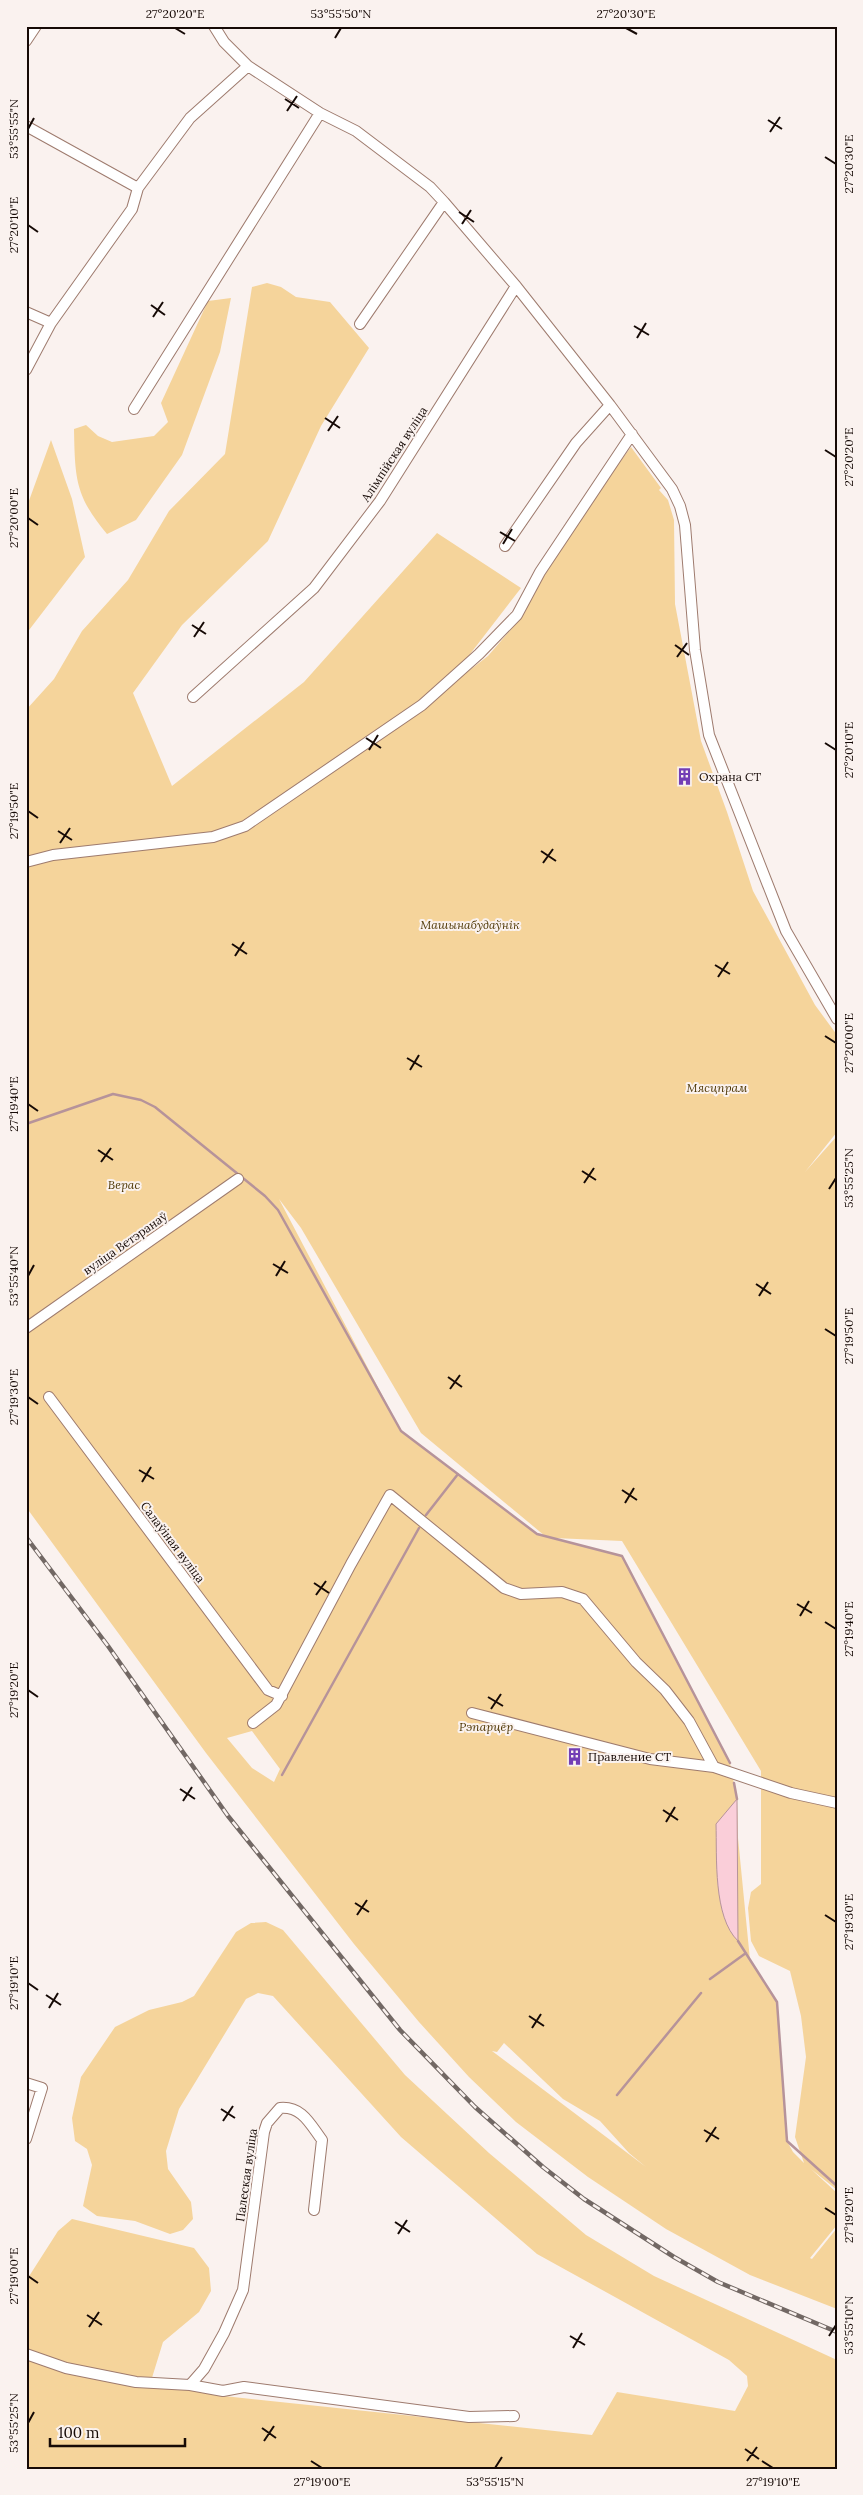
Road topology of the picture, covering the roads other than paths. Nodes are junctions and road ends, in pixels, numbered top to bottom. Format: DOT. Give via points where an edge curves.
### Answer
graph roads {
  1 [pos="36,26"];
  2 [pos="214,26"];
  3 [pos="26,41"];
  4 [pos="248,66"];
  5 [pos="320,113"];
  6 [pos="26,126"];
  7 [pos="138,188"];
  8 [pos="444,202"];
  9 [pos="516,286"];
  10 [pos="26,312"];
  11 [pos="51,323"];
  12 [pos="360,324"];
  13 [pos="26,370"];
  14 [pos="610,404"];
  15 [pos="134,409"];
  16 [pos="632,434"];
  17 [pos="504,546"];
  18 [pos="193,697"];
  19 [pos="26,862"];
  20 [pos="837,1019"];
  21 [pos="238,1179"];
  22 [pos="26,1328"];
  23 [pos="50,1397"];
  24 [pos="282,1696"];
  25 [pos="472,1713"];
  26 [pos="253,1723"];
  27 [pos="714,1767"];
  28 [pos="837,1803"];
  29 [pos="26,2083"];
  30 [pos="26,2139"];
  31 [pos="314,2210"];
  32 [pos="26,2354"];
  33 [pos="190,2385"];
  34 [pos="514,2416"];
  1 -- 3 [label="street"];
  2 -- 4 [label="street" via="224,42"];
  4 -- 5 [label="street"];
  4 -- 7 [label="street" via="190,118"];
  5 -- 8 [label="street" via="356,131"];
  5 -- 15 [label="street"];
  6 -- 7 [label="street"];
  7 -- 11 [label="street" via="132,209"];
  8 -- 9 [label="street"];
  8 -- 12 [label="street"];
  9 -- 14 [label="street"];
  9 -- 18 [label="street, Алімпійская вуліца" via="380,501 314,588"];
  10 -- 11 [label="street"];
  11 -- 13 [label="street"];
  14 -- 16 [label="street"];
  14 -- 17 [label="street" via="576,443"];
  16 -- 19 [label="street" via="540,572 517,615 422,705 245,826 213,838 54,855"];
  16 -- 20 [label="street" via="672,489 685,524 695,650 709,735 786,930"];
  21 -- 22 [label="street, вуліца Ветэранаў"];
  23 -- 24 [label="street, Салаўіная вуліца" via="268,1690"];
  24 -- 26 [label="street" via="272,1710"];
  24 -- 27 [label="street" via="390,1495 504,1588 521,1594 562,1592 583,1599 636,1662 665,1690 688,1721"];
  25 -- 27 [label="street" via="650,1759"];
  27 -- 28 [label="street" via="791,1793"];
  29 -- 30 [label="street" via="42,2088"];
  31 -- 33 [label="street, Палеская вуліца" via="322,2140 298,2110 280,2108 264,2132 243,2290 204,2369"];
  32 -- 33 [label="street" via="66,2368 136,2382"];
  33 -- 34 [label="street" via="223,2391 244,2387 469,2417"];
}
